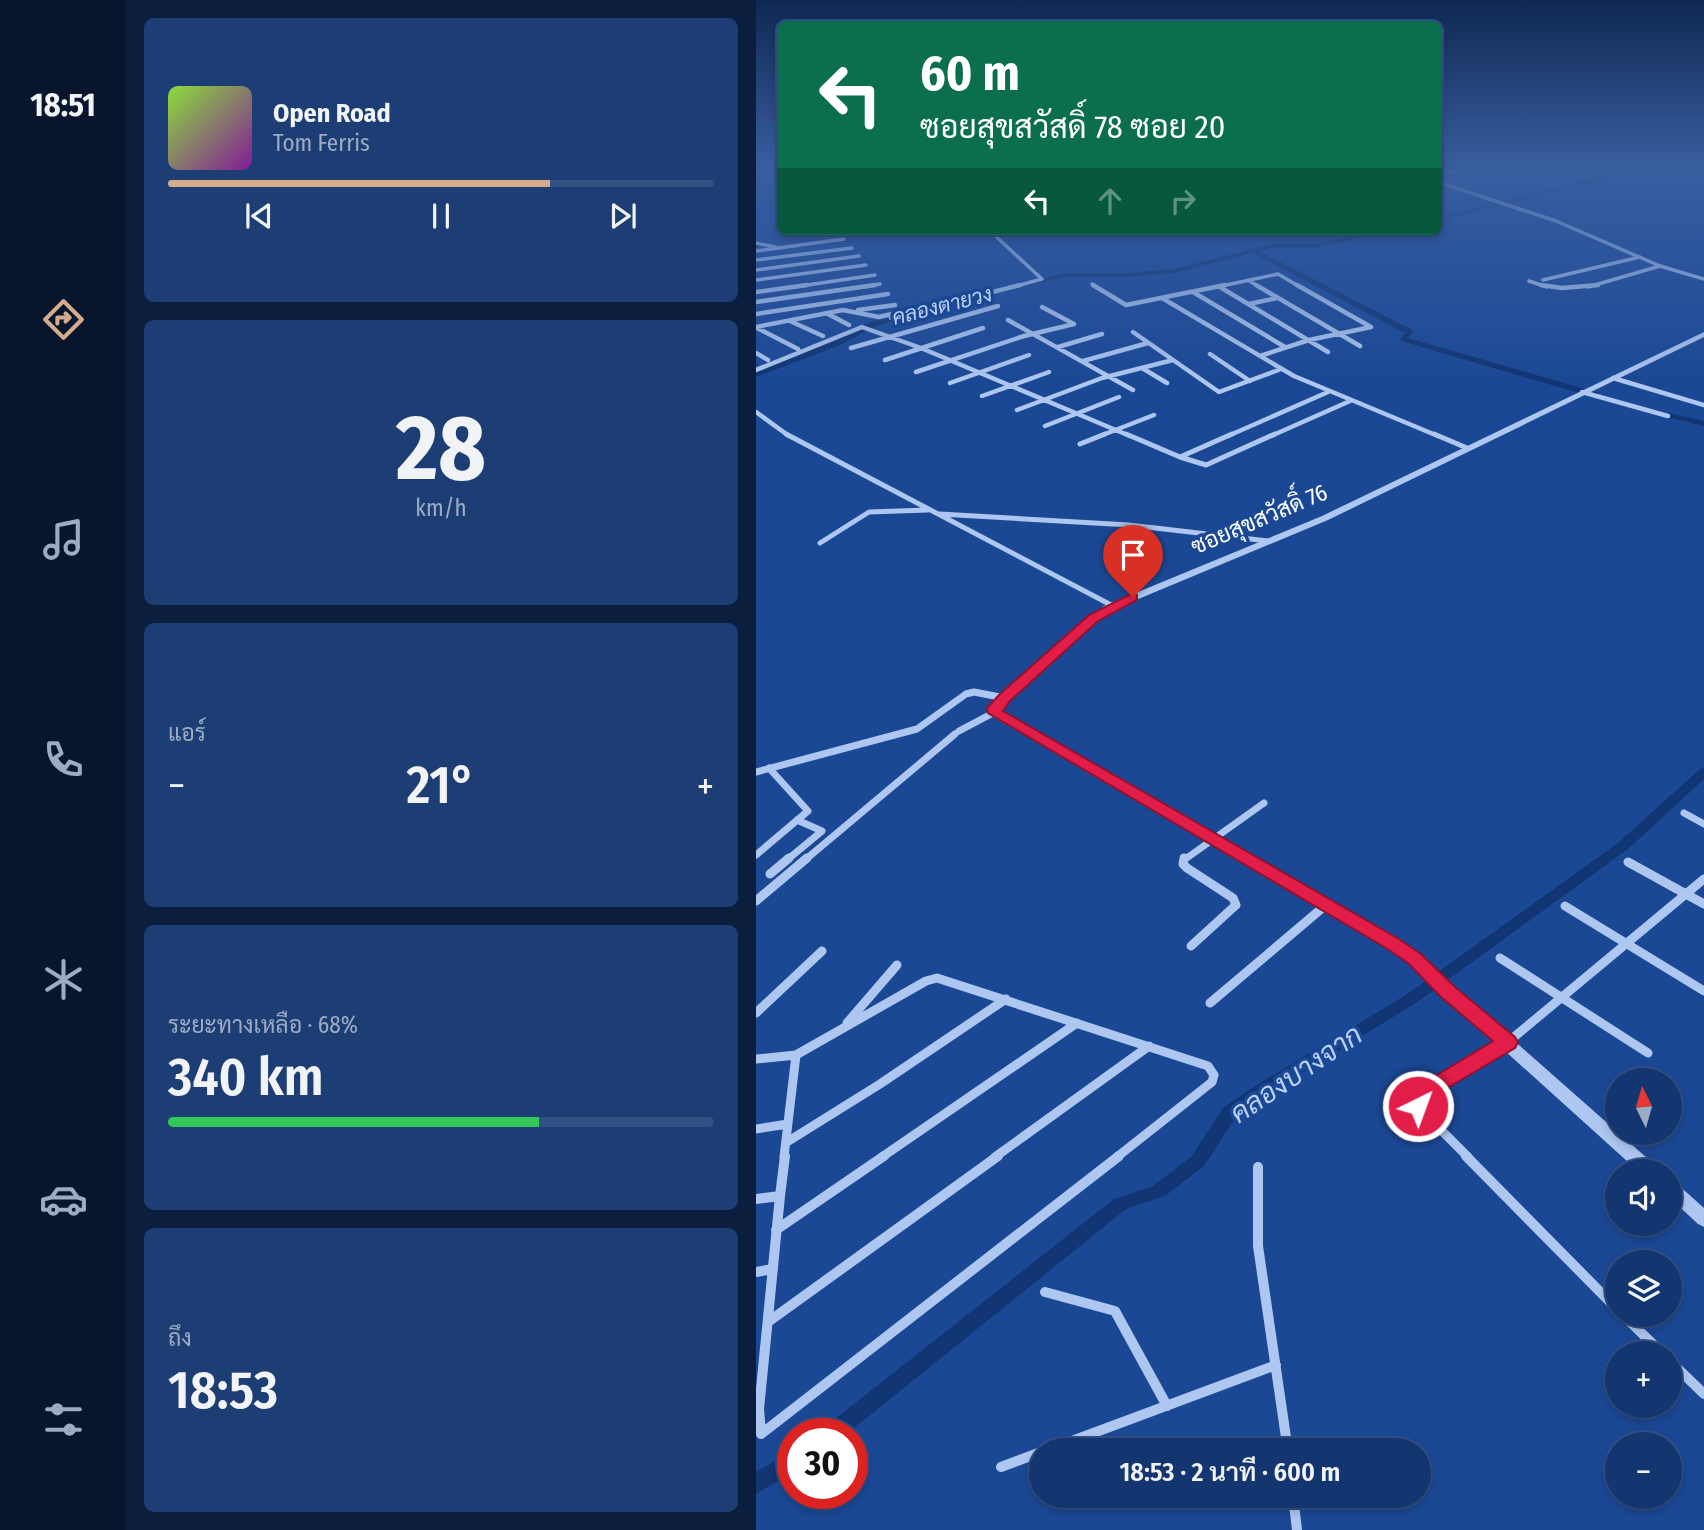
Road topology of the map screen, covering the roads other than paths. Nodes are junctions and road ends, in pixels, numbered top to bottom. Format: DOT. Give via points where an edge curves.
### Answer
graph roads {
  1 [pos="998,238"];
  2 [pos="1595,238"];
  3 [pos="844,240"];
  4 [pos="756,243"];
  5 [pos="794,246"];
  6 [pos="779,248"];
  7 [pos="852,248"];
  8 [pos="756,251"];
  9 [pos="800,254"];
  10 [pos="859,256"];
  11 [pos="1641,257"];
  12 [pos="756,260"];
  13 [pos="806,263"];
  14 [pos="866,265"];
  15 [pos="1660,266"];
  16 [pos="756,270"];
  17 [pos="813,273"];
  18 [pos="875,275"];
  19 [pos="1704,279"];
  20 [pos="1247,280"];
  21 [pos="1543,280"];
  22 [pos="756,281"];
  23 [pos="1529,281"];
  24 [pos="820,283"];
  25 [pos="1092,284"];
  26 [pos="880,285"];
  27 [pos="1220,286"];
  28 [pos="756,292"];
  29 [pos="1193,292"];
  30 [pos="827,293"];
  31 [pos="888,295"];
  32 [pos="1162,298"];
  33 [pos="1278,298"];
  34 [pos="756,302"];
  35 [pos="837,303"];
  36 [pos="1249,304"];
  37 [pos="895,305"];
  38 [pos="998,306"];
  39 [pos="1042,307"];
  40 [pos="843,310"];
  41 [pos="855,311"];
  42 [pos="900,312"];
  43 [pos="827,313"];
  44 [pos="756,314"];
  45 [pos="891,318"];
  46 [pos="1008,320"];
  47 [pos="790,321"];
  48 [pos="849,325"];
  49 [pos="756,327"];
  50 [pos="983,328"];
  51 [pos="1133,332"];
  52 [pos="1034,333"];
  53 [pos="1101,334"];
  54 [pos="1337,334"];
  55 [pos="1704,334"];
  56 [pos="824,336"];
  57 [pos="888,336"];
  58 [pos="1309,340"];
  59 [pos="1148,343"];
  60 [pos="1058,346"];
  61 [pos="1360,346"];
  62 [pos="1285,347"];
  63 [pos="851,348"];
  64 [pos="921,348"];
  65 [pos="798,349"];
  66 [pos="1328,352"];
  67 [pos="756,353"];
  68 [pos="1210,354"];
  69 [pos="1029,355"];
  70 [pos="1260,356"];
  71 [pos="768,360"];
  72 [pos="885,360"];
  73 [pos="949,360"];
  74 [pos="1173,360"];
  75 [pos="1083,361"];
  76 [pos="1142,368"];
  77 [pos="1282,369"];
  78 [pos="756,370"];
  79 [pos="916,372"];
  80 [pos="1049,372"];
  81 [pos="978,373"];
  82 [pos="1110,376"];
  83 [pos="1613,377"];
  84 [pos="1250,381"];
  85 [pos="950,383"];
  86 [pos="1167,383"];
  87 [pos="1009,386"];
  88 [pos="1133,390"];
  89 [pos="1585,391"];
  90 [pos="1219,392"];
  91 [pos="1328,392"];
  92 [pos="1211,395"];
  93 [pos="982,396"];
  94 [pos="1119,397"];
  95 [pos="1042,400"];
  96 [pos="1350,401"];
  97 [pos="1704,405"];
  98 [pos="1017,410"];
  99 [pos="756,412"];
  100 [pos="1074,414"];
  101 [pos="1154,415"];
  102 [pos="1668,416"];
  103 [pos="1045,426"];
  104 [pos="1113,431"];
  105 [pos="1080,444"];
  106 [pos="1467,448"];
  107 [pos="1180,457"];
  108 [pos="929,510"];
  109 [pos="936,514"];
  110 [pos="1268,541"];
  111 [pos="820,543"];
  112 [pos="1113,606"];
  113 [pos="1005,698"];
  114 [pos="995,712"];
  115 [pos="769,768"];
  116 [pos="756,772"];
  117 [pos="1264,803"];
  118 [pos="1684,813"];
  119 [pos="797,820"];
  120 [pos="1704,824"];
  121 [pos="1214,838"];
  122 [pos="756,855"];
  123 [pos="1628,862"];
  124 [pos="770,874"];
  125 [pos="1704,879"];
  126 [pos="1686,894"];
  127 [pos="756,901"];
  128 [pos="1328,904"];
  129 [pos="1704,904"];
  130 [pos="1565,905"];
  131 [pos="1627,943"];
  132 [pos="1191,946"];
  133 [pos="822,951"];
  134 [pos="1500,958"];
  135 [pos="897,965"];
  136 [pos="1704,991"];
  137 [pos="1560,997"];
  138 [pos="1006,999"];
  139 [pos="1210,1003"];
  140 [pos="756,1013"];
  141 [pos="1077,1023"];
  142 [pos="845,1027"];
  143 [pos="1508,1042"];
  144 [pos="1149,1046"];
  145 [pos="1648,1054"];
  146 [pos="796,1055"];
  147 [pos="756,1059"];
  148 [pos="788,1124"];
  149 [pos="756,1129"];
  150 [pos="787,1142"];
  151 [pos="1637,1159"];
  152 [pos="1258,1167"];
  153 [pos="780,1196"];
  154 [pos="756,1199"];
  155 [pos="1682,1199"];
  156 [pos="1704,1219"];
  157 [pos="776,1230"];
  158 [pos="773,1269"];
  159 [pos="756,1272"];
  160 [pos="1045,1292"];
  161 [pos="1605,1297"];
  162 [pos="768,1322"];
  163 [pos="1635,1327"];
  164 [pos="1649,1341"];
  165 [pos="760,1353"];
  166 [pos="1276,1365"];
  167 [pos="1682,1373"];
  168 [pos="1704,1394"];
  169 [pos="1167,1406"];
  170 [pos="758,1435"];
  171 [pos="1079,1438"];
  172 [pos="1286,1438"];
  173 [pos="1029,1456"];
  174 [pos="1001,1467"];
  175 [pos="1294,1508"];
  176 [pos="1297,1530"];
  1 -- 45 [label="street" via="1042,279"];
  2 -- 11 [label="street"];
  3 -- 5 [label="street"];
  4 -- 6 [label="street"];
  5 -- 6 [label="street"];
  5 -- 9 [label="street"];
  6 -- 8 [label="street"];
  7 -- 9 [label="street"];
  9 -- 12 [label="street"];
  9 -- 13 [label="street"];
  10 -- 13 [label="street"];
  11 -- 15 [label="street"];
  11 -- 21 [label="street"];
  13 -- 16 [label="street"];
  13 -- 17 [label="street"];
  14 -- 17 [label="street"];
  15 -- 19 [label="street"];
  15 -- 23 [label="street" via="1578,289"];
  17 -- 22 [label="street"];
  17 -- 24 [label="street"];
  18 -- 24 [label="street"];
  20 -- 27 [label="street"];
  20 -- 33 [label="street"];
  20 -- 54 [label="street" via="1279,274 1371,327"];
  24 -- 28 [label="street"];
  24 -- 30 [label="street"];
  25 -- 32 [label="street" via="1123,305"];
  26 -- 30 [label="street"];
  27 -- 29 [label="street"];
  27 -- 36 [label="street"];
  29 -- 32 [label="street"];
  29 -- 62 [label="street"];
  30 -- 34 [label="street"];
  30 -- 35 [label="street"];
  31 -- 35 [label="street"];
  32 -- 70 [label="street"];
  33 -- 36 [label="street"];
  33 -- 54 [label="street"];
  35 -- 40 [label="street"];
  35 -- 43 [label="street"];
  35 -- 44 [label="street"];
  36 -- 58 [label="street"];
  37 -- 41 [label="street"];
  38 -- 57 [label="street"];
  39 -- 52 [label="street" via="1074,324"];
  40 -- 41 [label="street"];
  40 -- 43 [label="street"];
  41 -- 42 [label="street" via="879,317"];
  43 -- 47 [label="street"];
  43 -- 48 [label="street"];
  46 -- 52 [label="street"];
  47 -- 49 [label="street"];
  47 -- 56 [label="street"];
  49 -- 65 [label="street"];
  50 -- 64 [label="street"];
  51 -- 59 [label="street"];
  52 -- 60 [label="street"];
  52 -- 73 [label="street"];
  53 -- 60 [label="street"];
  54 -- 58 [label="street"];
  54 -- 61 [label="street"];
  55 -- 83 [label="street, ซอยสุขสวัสดิ์ 76"];
  57 -- 63 [label="street"];
  57 -- 64 [label="street"];
  57 -- 78 [label="street" via="861,327"];
  58 -- 62 [label="street"];
  58 -- 66 [label="street"];
  59 -- 74 [label="street"];
  59 -- 75 [label="street"];
  60 -- 75 [label="street"];
  62 -- 70 [label="street"];
  64 -- 72 [label="street"];
  64 -- 73 [label="street"];
  67 -- 71 [label="street"];
  68 -- 84 [label="street"];
  69 -- 81 [label="street"];
  70 -- 77 [label="street"];
  73 -- 79 [label="street"];
  73 -- 81 [label="street"];
  74 -- 76 [label="street"];
  74 -- 90 [label="street"];
  75 -- 82 [label="street"];
  76 -- 82 [label="street"];
  76 -- 86 [label="street"];
  77 -- 84 [label="street"];
  77 -- 91 [label="street"];
  80 -- 87 [label="street"];
  81 -- 85 [label="street"];
  81 -- 87 [label="street"];
  82 -- 88 [label="street"];
  82 -- 95 [label="street"];
  83 -- 89 [label="street, ซอยสุขสวัสดิ์ 76"];
  83 -- 97 [label="street"];
  84 -- 90 [label="street"];
  87 -- 93 [label="street"];
  87 -- 95 [label="street"];
  89 -- 102 [label="street"];
  89 -- 106 [label="street, ซอยสุขสวัสดิ์ 76"];
  90 -- 92 [label="street"];
  91 -- 96 [label="street"];
  91 -- 107 [label="street"];
  94 -- 100 [label="street"];
  95 -- 98 [label="street"];
  95 -- 100 [label="street"];
  96 -- 106 [label="street"];
  96 -- 107 [label="street" via="1206,465"];
  99 -- 108 [label="street" via="788,435"];
  100 -- 103 [label="street"];
  100 -- 104 [label="street"];
  101 -- 104 [label="street"];
  104 -- 105 [label="street"];
  104 -- 107 [label="street"];
  106 -- 110 [label="street, ซอยสุขสวัสดิ์ 76"];
  108 -- 109 [label="street"];
  108 -- 111 [label="street" via="869,512"];
  109 -- 110 [label="street" via="1120,524"];
  109 -- 112 [label="street"];
  110 -- 112 [label="street, ซอยสุขสวัสดิ์ 76"];
  112 -- 113 [label="street, ซอยสุขสวัสดิ์ 76"];
  113 -- 114 [label="street, ซอยสุขสวัสดิ์ 76"];
  113 -- 115 [label="street" via="966,694 917,729"];
  114 -- 121 [label="street"];
  114 -- 127 [label="street" via="957,733"];
  115 -- 116 [label="street"];
  115 -- 119 [label="street" via="808,811"];
  117 -- 121 [label="street"];
  118 -- 120 [label="street"];
  119 -- 122 [label="street"];
  119 -- 124 [label="street" via="822,831"];
  121 -- 128 [label="street"];
  121 -- 132 [label="street" via="1183,864 1233,898 1236,905"];
  123 -- 126 [label="street"];
  125 -- 126 [label="street"];
  126 -- 129 [label="street"];
  126 -- 131 [label="street"];
  128 -- 139 [label="street"];
  128 -- 143 [label="street" via="1414,958"];
  130 -- 131 [label="street"];
  131 -- 136 [label="street"];
  131 -- 137 [label="street"];
  133 -- 140 [label="street"];
  134 -- 137 [label="street"];
  135 -- 142 [label="street"];
  137 -- 143 [label="street"];
  137 -- 145 [label="street"];
  138 -- 141 [label="street"];
  138 -- 142 [label="street" via="937,978"];
  138 -- 150 [label="street"];
  141 -- 144 [label="street"];
  141 -- 157 [label="street"];
  142 -- 146 [label="street"];
  143 -- 151 [label="street"];
  143 -- 161 [label="street" via="1420,1095 1416,1103"];
  144 -- 162 [label="street"];
  144 -- 170 [label="street" via="1208,1066 1213,1070 1212,1082"];
  146 -- 147 [label="street"];
  146 -- 148 [label="street"];
  148 -- 149 [label="street"];
  148 -- 150 [label="street"];
  150 -- 153 [label="street"];
  152 -- 166 [label="street" via="1258,1246"];
  153 -- 154 [label="street"];
  153 -- 157 [label="street"];
  155 -- 156 [label="street"];
  157 -- 158 [label="street"];
  158 -- 159 [label="street"];
  158 -- 162 [label="street"];
  160 -- 169 [label="street" via="1115,1311"];
  162 -- 165 [label="street"];
  163 -- 164 [label="street"];
  165 -- 170 [label="street"];
  166 -- 169 [label="street"];
  166 -- 172 [label="street"];
  167 -- 168 [label="street"];
  169 -- 171 [label="street"];
  173 -- 174 [label="street"];
  175 -- 176 [label="street"];
}
